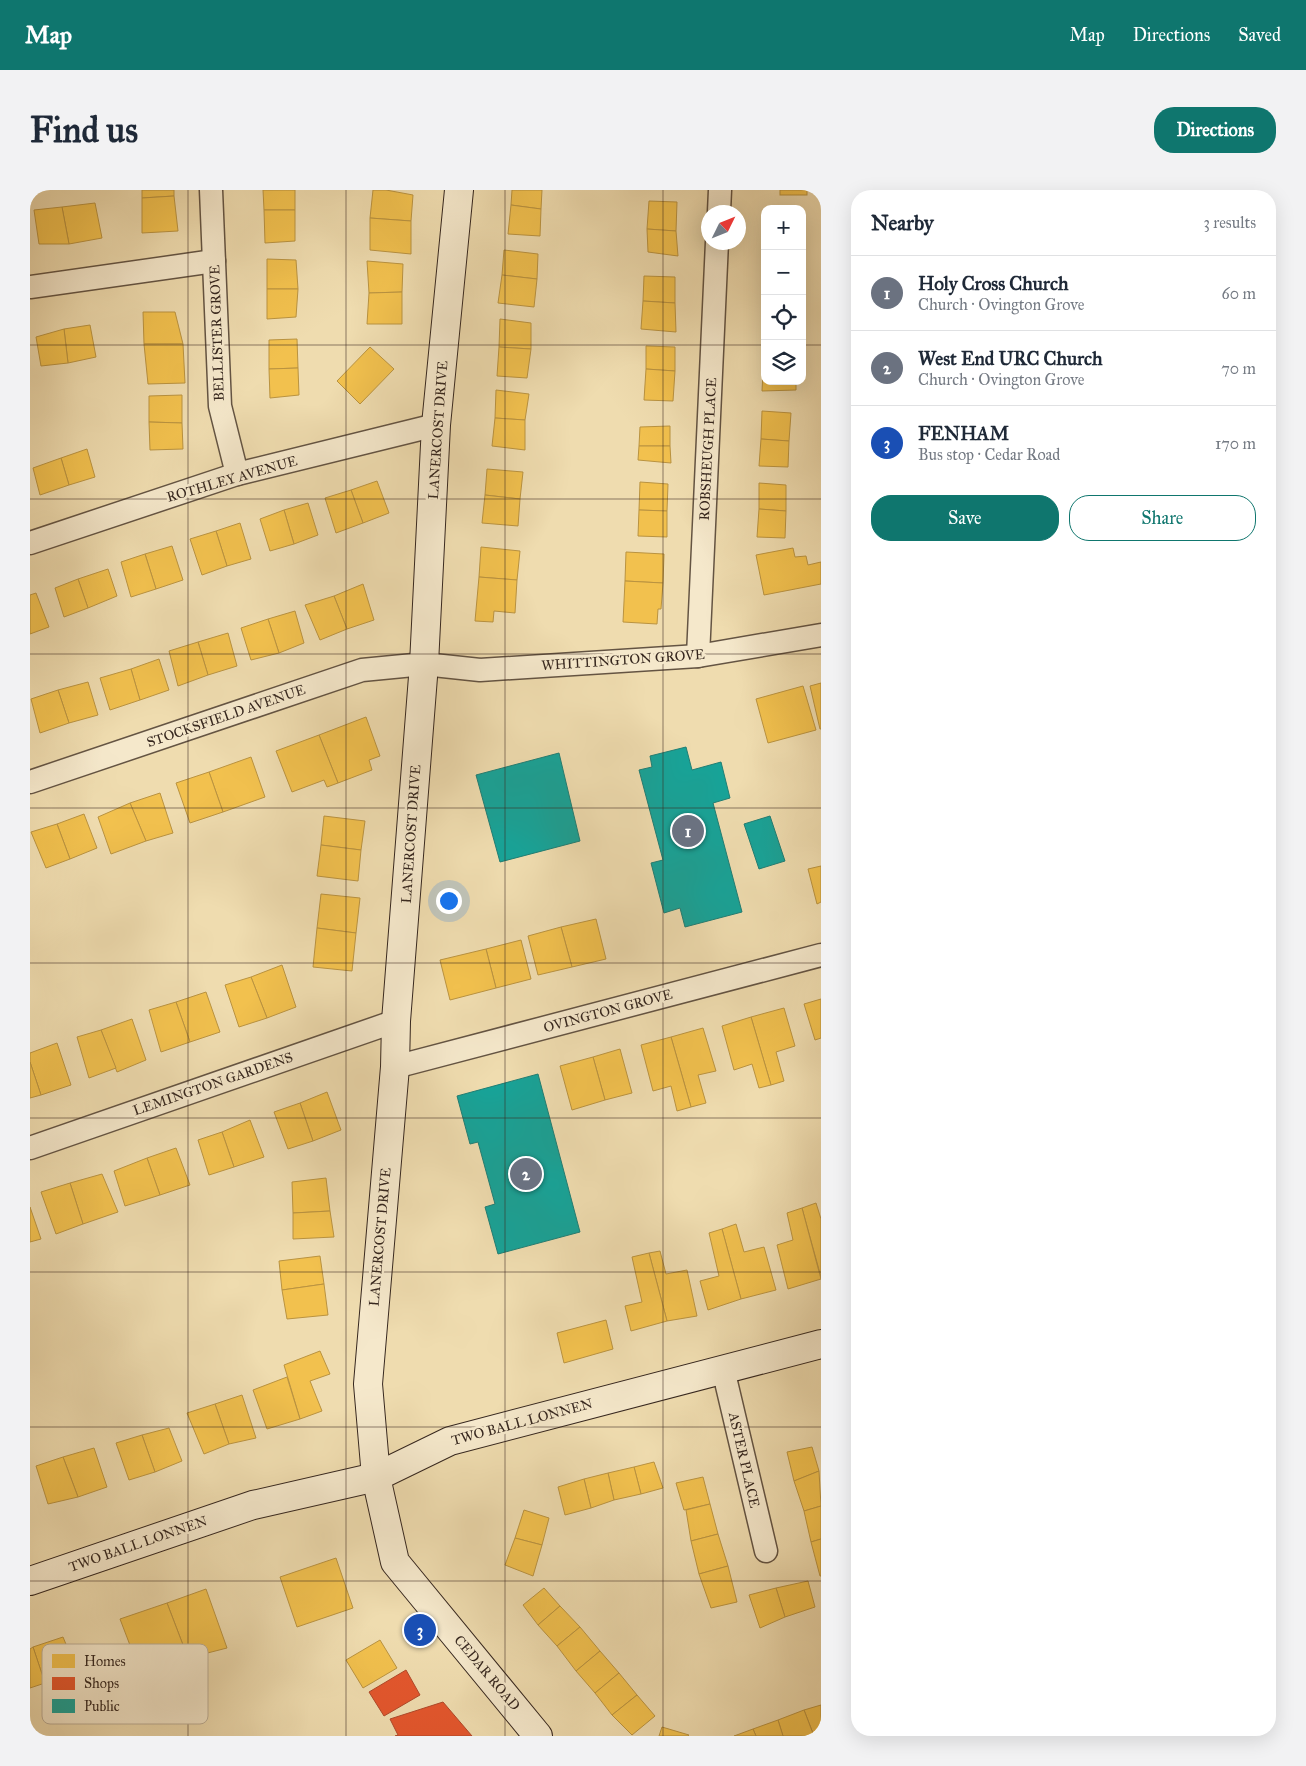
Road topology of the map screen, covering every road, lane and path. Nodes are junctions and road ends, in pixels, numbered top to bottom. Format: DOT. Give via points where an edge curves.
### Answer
graph roads {
  1 [pos="211,190"];
  2 [pos="459,190"];
  3 [pos="720,190"];
  4 [pos="719,205"];
  5 [pos="717,250"];
  6 [pos="214,261"];
  7 [pos="30,287"];
  8 [pos="436,425"];
  9 [pos="237,474"];
  10 [pos="30,543"];
  11 [pos="821,635"];
  12 [pos="698,656"];
  13 [pos="424,664"];
  14 [pos="30,782"];
  15 [pos="821,955"];
  16 [pos="396,1021"];
  17 [pos="395,1067"];
  18 [pos="30,1148"];
  19 [pos="821,1344"];
  20 [pos="723,1370"];
  21 [pos="376,1477"];
  22 [pos="766,1552"];
  23 [pos="30,1581"];
  24 [pos="538,1736"];
  1 -- 6 [label="street, BELLISTER GROVE"];
  2 -- 8 [label="street, LANERCOST DRIVE"];
  3 -- 4 [label="street"];
  5 -- 12 [label="street, ROBSHEUGH PLACE"];
  6 -- 7 [label="street"];
  6 -- 9 [label="street, BELLISTER GROVE" via="220,406"];
  8 -- 9 [label="street, ROTHLEY AVENUE"];
  8 -- 13 [label="street, LANERCOST DRIVE"];
  9 -- 10 [label="street, ROTHLEY AVENUE"];
  11 -- 12 [label="street, WHITTINGTON GROVE"];
  12 -- 13 [label="street, WHITTINGTON GROVE" via="480,670"];
  13 -- 14 [label="street, STOCKSFIELD AVENUE" via="362,670"];
  13 -- 16 [label="street, LANERCOST DRIVE"];
  15 -- 17 [label="street, OVINGTON GROVE"];
  16 -- 17 [label="street, LANERCOST DRIVE"];
  16 -- 18 [label="street, LEMINGTON GARDENS"];
  17 -- 21 [label="street, LANERCOST DRIVE" via="368,1384"];
  19 -- 20 [label="street, TWO BALL LONNEN"];
  20 -- 21 [label="street, TWO BALL LONNEN" via="450,1441"];
  20 -- 22 [label="street, ASTER PLACE"];
  21 -- 23 [label="street, TWO BALL LONNEN" via="253,1505"];
  21 -- 24 [label="street, CEDAR ROAD" via="395,1562"];
}
